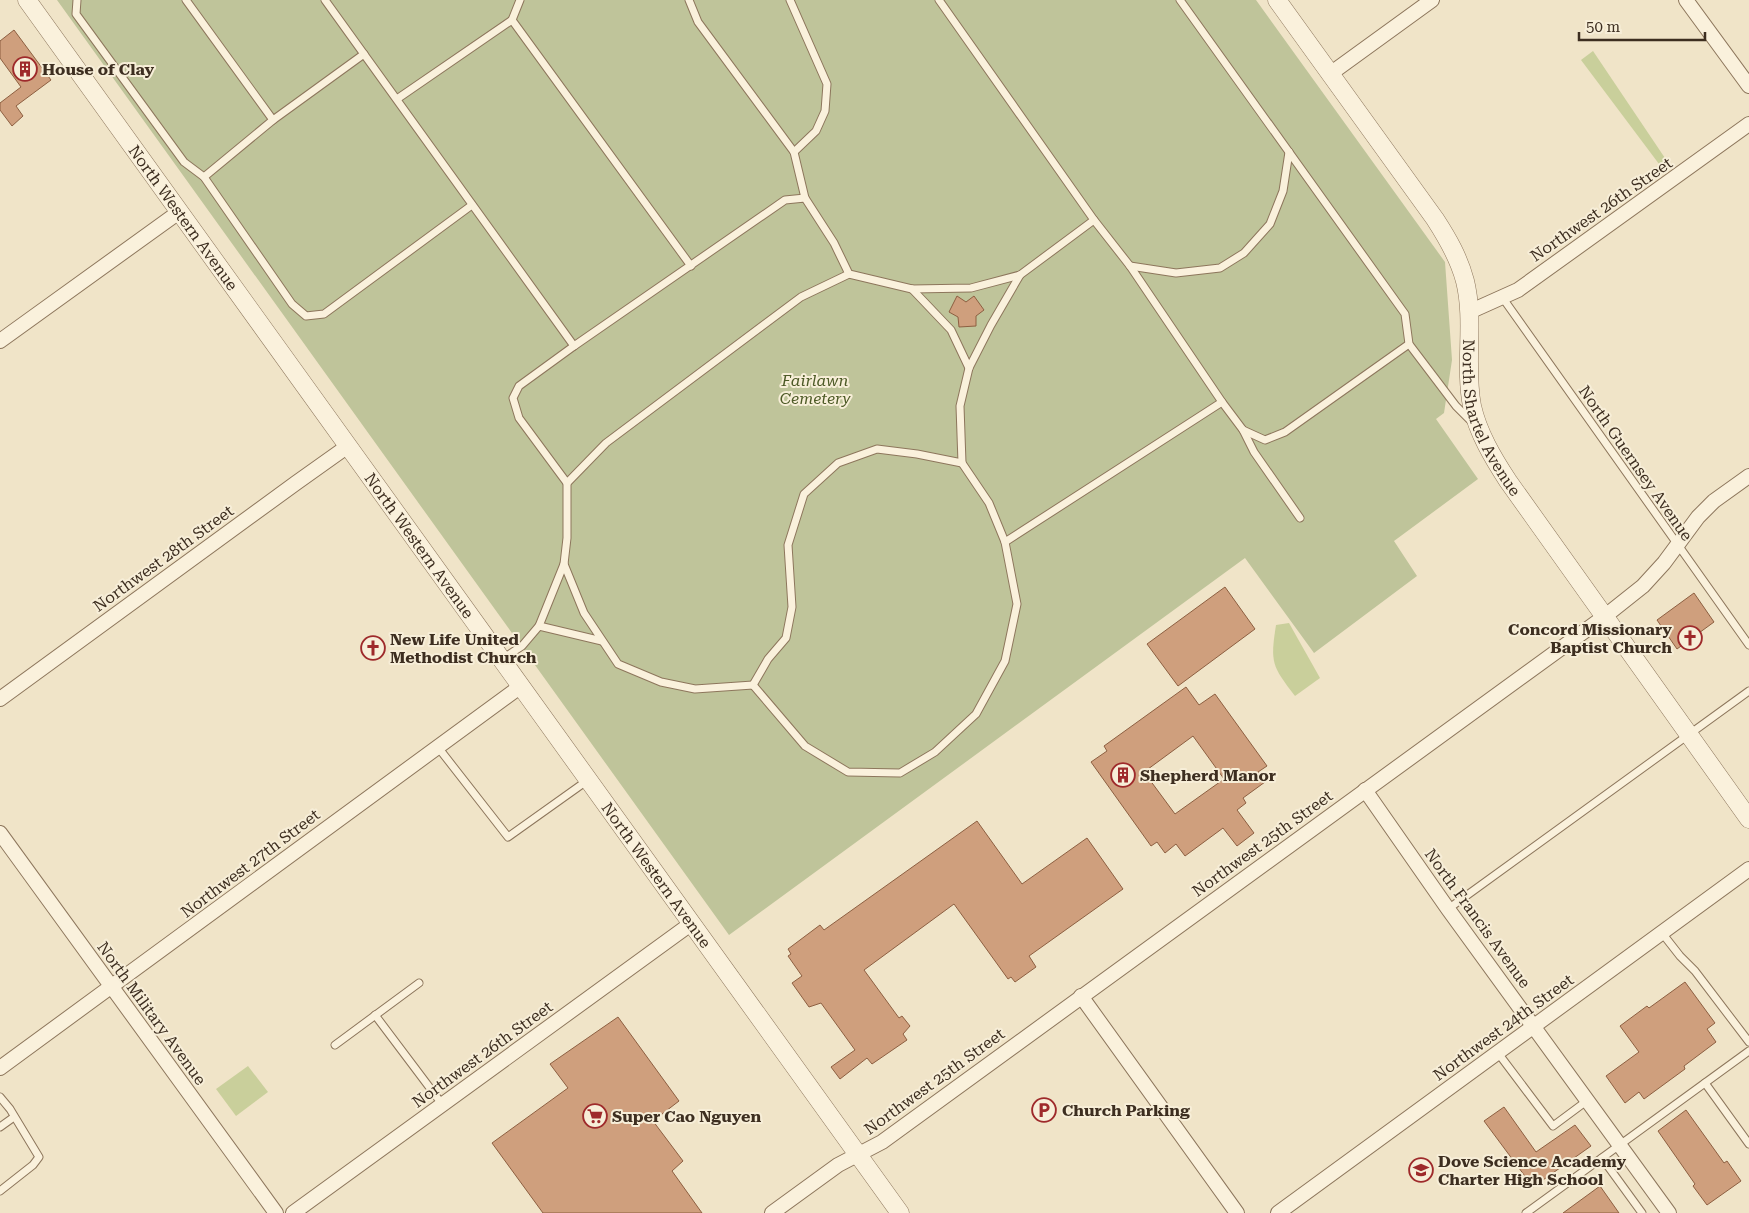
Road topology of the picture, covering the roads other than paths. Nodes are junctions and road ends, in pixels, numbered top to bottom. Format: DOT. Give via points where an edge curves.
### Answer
graph roads {
  1 [pos="27,0"];
  2 [pos="77,0"];
  3 [pos="186,0"];
  4 [pos="325,0"];
  5 [pos="520,0"];
  6 [pos="689,0"];
  7 [pos="790,0"];
  8 [pos="939,0"];
  9 [pos="1180,0"];
  10 [pos="1277,0"];
  11 [pos="1432,0"];
  12 [pos="1686,0"];
  13 [pos="512,20"];
  14 [pos="364,54"];
  15 [pos="1330,74"];
  16 [pos="1749,86"];
  17 [pos="397,99"];
  18 [pos="273,120"];
  19 [pos="1749,124"];
  20 [pos="794,152"];
  21 [pos="1289,152"];
  22 [pos="204,177"];
  23 [pos="805,198"];
  24 [pos="472,205"];
  25 [pos="179,212"];
  26 [pos="1094,220"];
  27 [pos="691,266"];
  28 [pos="1130,266"];
  29 [pos="849,274"];
  30 [pos="1020,275"];
  31 [pos="912,289"];
  32 [pos="1502,297"];
  33 [pos="1469,312"];
  34 [pos="0,341"];
  35 [pos="1408,344"];
  36 [pos="574,346"];
  37 [pos="969,368"];
  38 [pos="1222,402"];
  39 [pos="1242,430"];
  40 [pos="1480,430"];
  41 [pos="348,446"];
  42 [pos="962,463"];
  43 [pos="1749,476"];
  44 [pos="567,483"];
  45 [pos="1300,518"];
  46 [pos="1005,542"];
  47 [pos="1677,545"];
  48 [pos="564,564"];
  49 [pos="1604,617"];
  50 [pos="539,626"];
  51 [pos="602,641"];
  52 [pos="1749,645"];
  53 [pos="502,659"];
  54 [pos="753,685"];
  55 [pos="521,686"];
  56 [pos="1749,690"];
  57 [pos="0,699"];
  58 [pos="1688,734"];
  59 [pos="437,746"];
  60 [pos="588,780"];
  61 [pos="1365,790"];
  62 [pos="1749,819"];
  63 [pos="0,833"];
  64 [pos="1749,869"];
  65 [pos="1448,909"];
  66 [pos="692,923"];
  67 [pos="1662,933"];
  68 [pos="419,983"];
  69 [pos="112,987"];
  70 [pos="1081,996"];
  71 [pos="375,1015"];
  72 [pos="1535,1026"];
  73 [pos="1749,1042"];
  74 [pos="335,1045"];
  75 [pos="1498,1053"];
  76 [pos="1748,1053"];
  77 [pos="0,1068"];
  78 [pos="1705,1083"];
  79 [pos="0,1097"];
  80 [pos="1588,1100"];
  81 [pos="442,1104"];
  82 [pos="14,1117"];
  83 [pos="0,1128"];
  84 [pos="1749,1144"];
  85 [pos="1620,1145"];
  86 [pos="858,1155"];
  87 [pos="1602,1158"];
  88 [pos="0,1191"];
  89 [pos="276,1213"];
  90 [pos="293,1213"];
  91 [pos="772,1213"];
  92 [pos="900,1213"];
  93 [pos="1238,1213"];
  94 [pos="1278,1213"];
  95 [pos="1526,1213"];
  96 [pos="1642,1213"];
  97 [pos="1669,1213"];
  1 -- 25 [label="street, North Western Avenue"];
  2 -- 22 [label="lane" via="76,14 184,162"];
  3 -- 18 [label="lane"];
  4 -- 14 [label="lane"];
  5 -- 13 [label="lane"];
  6 -- 20 [label="lane" via="698,22"];
  7 -- 20 [label="lane" via="827,84 825,111 816,131"];
  8 -- 26 [label="lane"];
  9 -- 21 [label="lane"];
  10 -- 15 [label="street, North Shartel Avenue"];
  11 -- 15 [label="street"];
  12 -- 16 [label="street"];
  13 -- 17 [label="lane"];
  13 -- 27 [label="lane"];
  14 -- 17 [label="lane"];
  14 -- 18 [label="lane"];
  15 -- 33 [label="street, North Shartel Avenue" via="1451,244 1466,282"];
  17 -- 24 [label="lane"];
  18 -- 22 [label="lane"];
  19 -- 32 [label="street, Northwest 26th Street" via="1518,290"];
  20 -- 23 [label="lane"];
  21 -- 28 [label="lane" via="1284,191 1270,224 1244,253 1220,268 1185,272"];
  21 -- 35 [label="lane" via="1405,314"];
  22 -- 24 [label="lane" via="292,304 306,316 324,314"];
  23 -- 27 [label="lane" via="785,200"];
  23 -- 29 [label="lane" via="834,243"];
  24 -- 36 [label="lane"];
  25 -- 34 [label="street"];
  25 -- 41 [label="street, North Western Avenue"];
  26 -- 28 [label="lane"];
  26 -- 30 [label="lane"];
  27 -- 36 [label="lane"];
  28 -- 38 [label="lane"];
  29 -- 31 [label="lane"];
  29 -- 44 [label="lane" via="801,297 606,443"];
  30 -- 31 [label="lane" via="970,288"];
  30 -- 37 [label="lane"];
  31 -- 37 [label="lane" via="951,330"];
  32 -- 33 [label="street, Northwest 26th Street"];
  32 -- 47 [label="lane, North Guernsey Avenue"];
  33 -- 40 [label="street, North Shartel Avenue" via="1470,390"];
  35 -- 39 [label="lane" via="1285,432 1265,440"];
  35 -- 40 [label="lane" via="1456,406"];
  36 -- 44 [label="lane" via="519,386 513,398 519,418"];
  37 -- 42 [label="lane" via="960,406"];
  38 -- 39 [label="lane"];
  38 -- 46 [label="lane"];
  39 -- 45 [label="lane"];
  40 -- 49 [label="street, North Shartel Avenue" via="1508,481"];
  41 -- 53 [label="street, North Western Avenue"];
  41 -- 57 [label="street, Northwest 28th Street"];
  42 -- 46 [label="lane" via="989,503"];
  42 -- 54 [label="lane" via="877,449 838,463 804,494 788,545 792,607 786,638 768,659"];
  43 -- 47 [label="street, Northwest 25th Street" via="1714,501"];
  44 -- 48 [label="lane"];
  46 -- 54 [label="lane" via="1017,604 1005,661 976,714 935,752 900,773 848,772 805,746"];
  47 -- 49 [label="street, Northwest 25th Street" via="1643,586"];
  47 -- 52 [label="lane, North Guernsey Avenue"];
  48 -- 50 [label="lane"];
  48 -- 51 [label="lane" via="584,613"];
  49 -- 58 [label="street, North Shartel Avenue"];
  49 -- 61 [label="street, Northwest 25th Street"];
  50 -- 51 [label="lane"];
  50 -- 53 [label="lane" via="522,646"];
  51 -- 54 [label="lane" via="618,664 661,682 695,689"];
  53 -- 55 [label="street, North Western Avenue"];
  55 -- 59 [label="street, Northwest 27th Street"];
  55 -- 60 [label="street, North Western Avenue"];
  56 -- 58 [label="lane"];
  58 -- 62 [label="street, North Shartel Avenue"];
  58 -- 65 [label="lane"];
  59 -- 60 [label="lane" via="508,837"];
  59 -- 69 [label="street, Northwest 27th Street"];
  60 -- 66 [label="street, North Western Avenue"];
  61 -- 65 [label="street, North Francis Avenue"];
  61 -- 70 [label="street, Northwest 25th Street"];
  63 -- 69 [label="street, North Military Avenue"];
  64 -- 67 [label="street, Northwest 24th Street"];
  65 -- 72 [label="street, North Francis Avenue"];
  66 -- 81 [label="street, Northwest 26th Street"];
  66 -- 86 [label="street, North Western Avenue"];
  67 -- 72 [label="street, Northwest 24th Street"];
  67 -- 73 [label="lane"];
  68 -- 71 [label="lane"];
  69 -- 77 [label="street, Northwest 27th Street"];
  69 -- 89 [label="street, North Military Avenue"];
  70 -- 86 [label="street, Northwest 25th Street" via="882,1142"];
  70 -- 93 [label="street"];
  71 -- 74 [label="lane"];
  71 -- 81 [label="lane"];
  72 -- 75 [label="street, Northwest 24th Street"];
  72 -- 80 [label="street, North Francis Avenue"];
  75 -- 80 [label="lane" via="1553,1126"];
  75 -- 94 [label="street, Northwest 24th Street"];
  76 -- 78 [label="lane"];
  78 -- 84 [label="lane"];
  78 -- 85 [label="lane"];
  79 -- 82 [label="lane"];
  80 -- 85 [label="street, North Francis Avenue"];
  81 -- 90 [label="street, Northwest 26th Street"];
  82 -- 83 [label="lane"];
  82 -- 88 [label="lane" via="39,1157"];
  85 -- 87 [label="lane"];
  85 -- 97 [label="street, North Francis Avenue"];
  86 -- 91 [label="street, Northwest 25th Street" via="838,1165"];
  86 -- 92 [label="street, North Western Avenue"];
  87 -- 95 [label="lane"];
  87 -- 96 [label="lane"];
}
